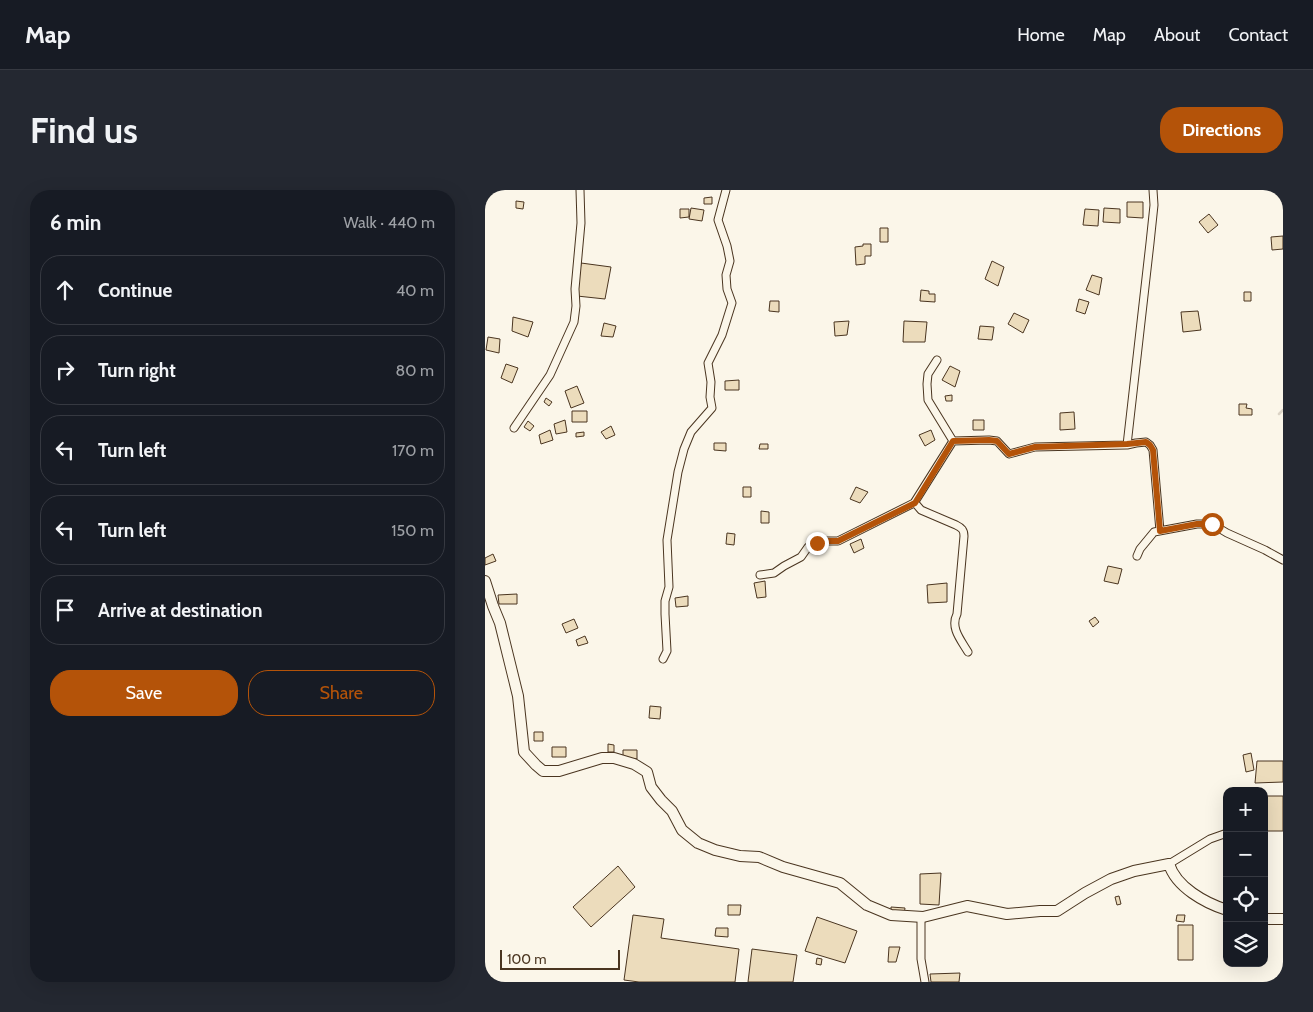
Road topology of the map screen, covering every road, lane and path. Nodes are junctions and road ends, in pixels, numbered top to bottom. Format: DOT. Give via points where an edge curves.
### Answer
graph roads {
  1 [pos="580,190"];
  2 [pos="726,190"];
  3 [pos="1153,190"];
  4 [pos="937,360"];
  5 [pos="514,428"];
  6 [pos="953,441"];
  7 [pos="1127,444"];
  8 [pos="915,503"];
  9 [pos="1160,531"];
  10 [pos="1137,556"];
  11 [pos="1283,560"];
  12 [pos="760,575"];
  13 [pos="485,581"];
  14 [pos="968,652"];
  15 [pos="663,660"];
  16 [pos="1223,834"];
  17 [pos="1169,864"];
  18 [pos="1223,908"];
  19 [pos="921,916"];
  20 [pos="1268,919"];
  21 [pos="1283,919"];
  22 [pos="925,982"];
  1 -- 5 [label="street" via="574,322 550,375"];
  2 -- 15 [label="street" via="718,220 730,262 726,275 732,303 722,335 708,363 712,408 691,432 683,448 678,472 667,540 667,651"];
  3 -- 7 [label="street"];
  4 -- 6 [label="street" via="928,374 928,400"];
  6 -- 7 [label="street" via="997,441 1009,454 1035,447"];
  6 -- 8 [label="street"];
  7 -- 9 [label="street" via="1146,442 1153,450"];
  8 -- 12 [label="street" via="838,541 808,547 801,557 774,573"];
  8 -- 14 [label="street" via="921,510 964,530 954,625"];
  9 -- 10 [label="street" via="1154,532"];
  9 -- 11 [label="street" via="1212,524"];
  13 -- 19 [label="street" via="500,623 518,696 524,752 535,765 543,771 559,771 602,758 634,764 647,772 651,787 682,830 698,843 740,856 759,857 840,884 867,905 891,915"];
  16 -- 17 [label="street"];
  17 -- 18 [label="street" via="1172,874 1197,896"];
  17 -- 19 [label="street" via="1111,879 1057,912 1007,914 967,906"];
  19 -- 22 [label="street" via="921,959"];
  20 -- 21 [label="street"];
}
